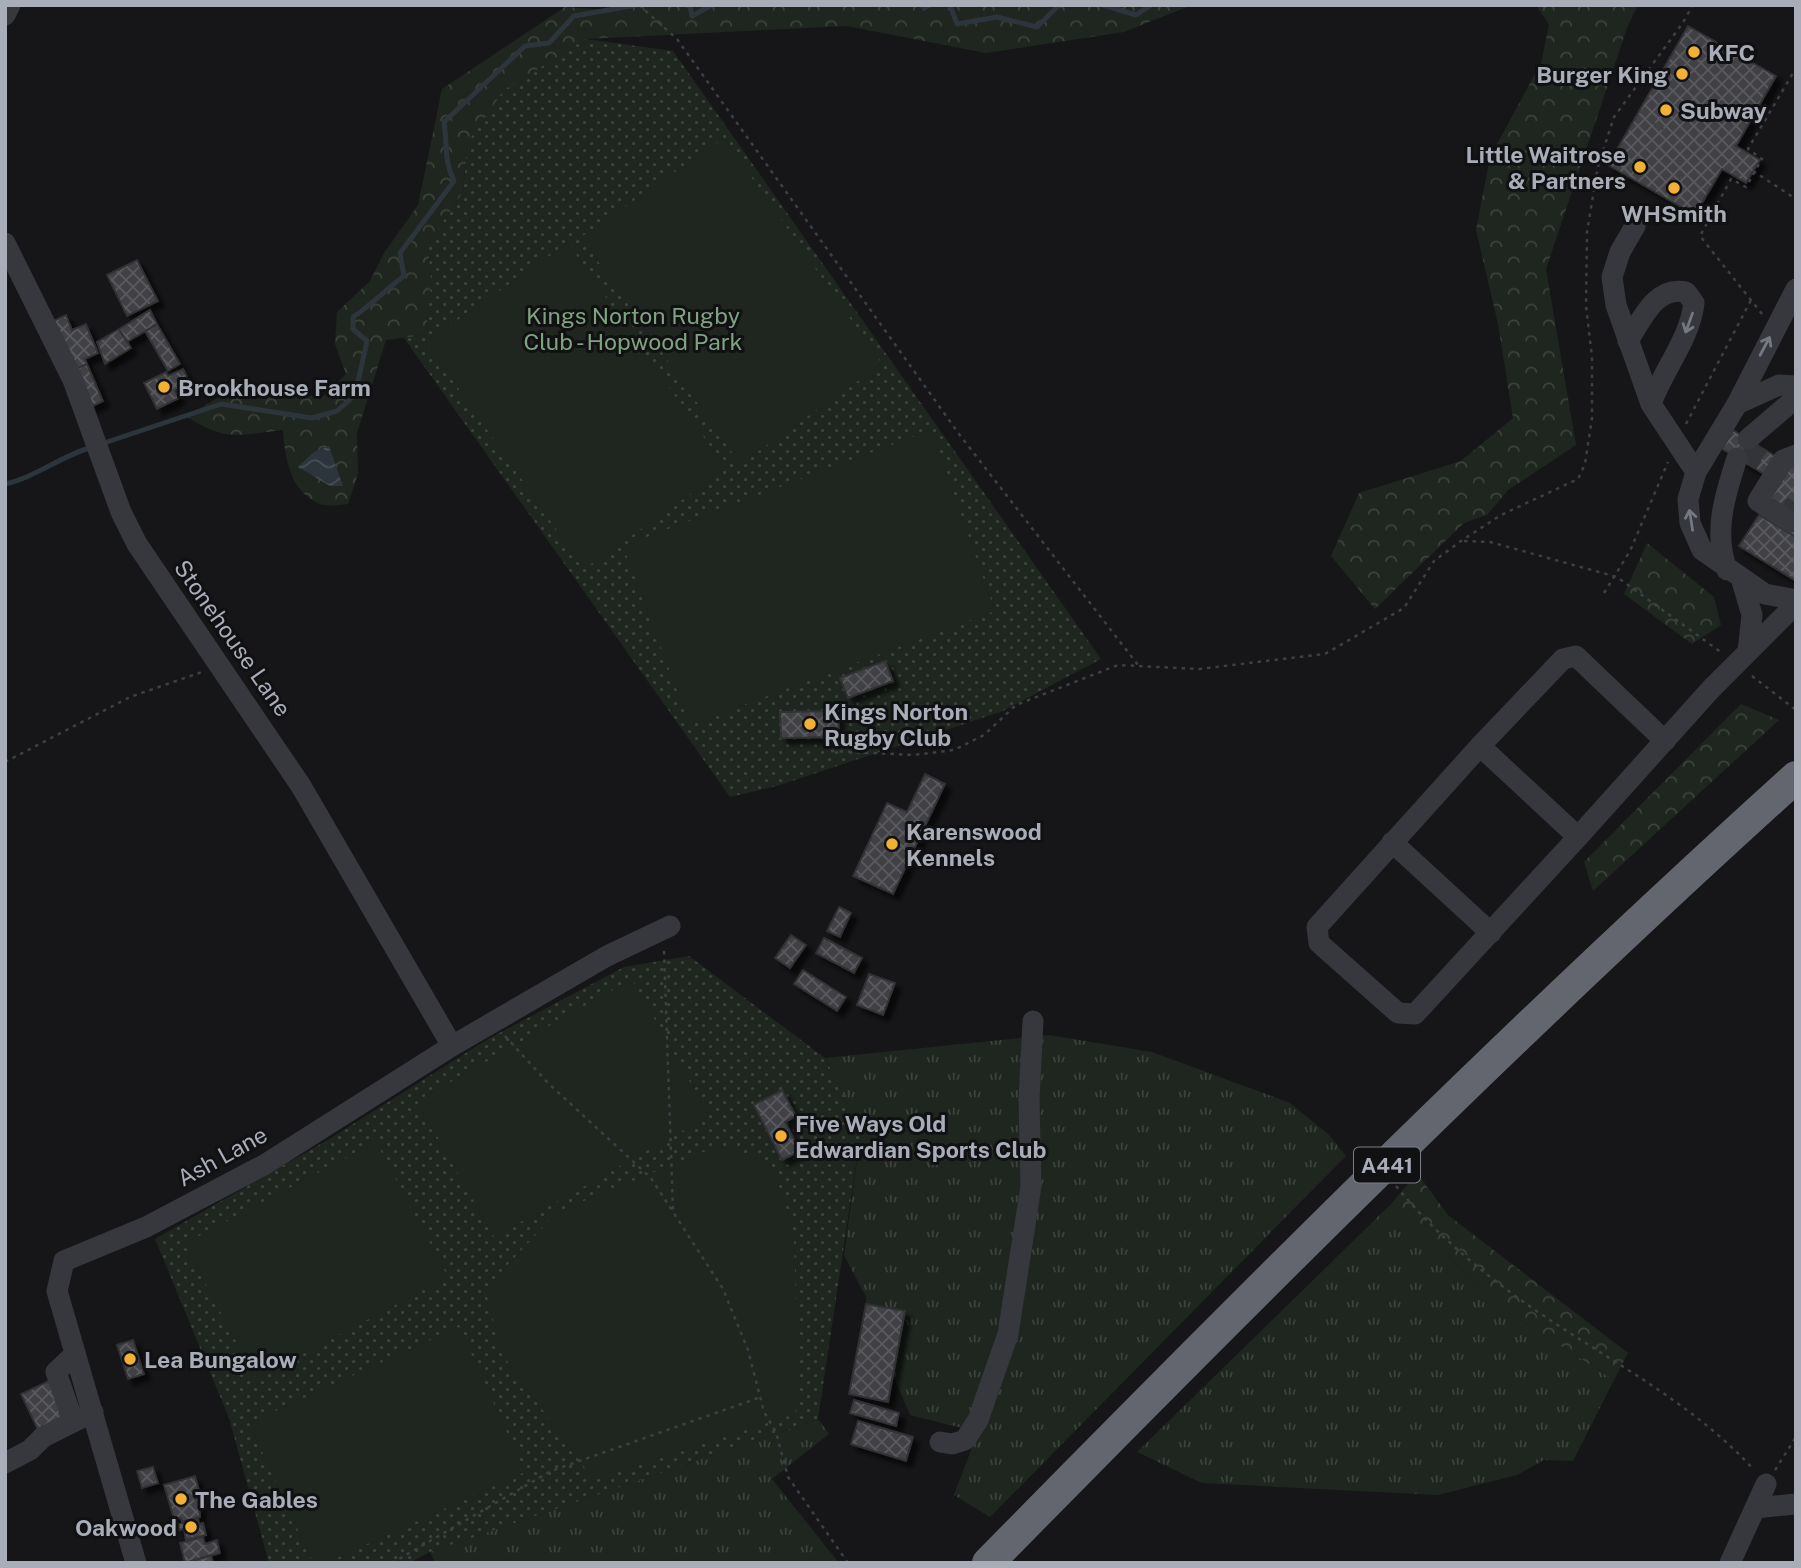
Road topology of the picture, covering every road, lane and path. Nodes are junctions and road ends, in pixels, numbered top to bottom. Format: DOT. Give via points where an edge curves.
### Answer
graph roads {
  1 [pos="10,5"];
  2 [pos="639,5"];
  3 [pos="1693,5"];
  4 [pos="5,15"];
  5 [pos="1795,69"];
  6 [pos="1653,123"];
  7 [pos="1673,135"];
  8 [pos="1754,172"];
  9 [pos="1796,199"];
  10 [pos="1635,226"];
  11 [pos="5,243"];
  12 [pos="1796,289"];
  13 [pos="1774,328"];
  14 [pos="1628,341"];
  15 [pos="1796,386"];
  16 [pos="1651,404"];
  17 [pos="1737,404"];
  18 [pos="1788,404"];
  19 [pos="1753,442"];
  20 [pos="1796,455"];
  21 [pos="1742,461"];
  22 [pos="1696,472"];
  23 [pos="1789,518"];
  24 [pos="1461,541"];
  25 [pos="1735,575"];
  26 [pos="1616,577"];
  27 [pos="1604,593"];
  28 [pos="1796,602"];
  29 [pos="1742,657"];
  30 [pos="218,662"];
  31 [pos="1138,665"];
  32 [pos="1796,710"];
  33 [pos="1665,741"];
  34 [pos="1480,746"];
  35 [pos="831,751"];
  36 [pos="5,762"];
  37 [pos="1796,777"];
  38 [pos="1578,837"];
  39 [pos="1392,842"];
  40 [pos="670,926"];
  41 [pos="1491,933"];
  42 [pos="1033,1021"];
  43 [pos="494,1022"];
  44 [pos="452,1046"];
  45 [pos="1382,1170"];
  46 [pos="673,1213"];
  47 [pos="74,1355"];
  48 [pos="761,1397"];
  49 [pos="93,1412"];
  50 [pos="73,1421"];
  51 [pos="1796,1437"];
  52 [pos="940,1441"];
  53 [pos="5,1463"];
  54 [pos="1766,1484"];
  55 [pos="1796,1504"];
  56 [pos="1755,1508"];
  57 [pos="136,1563"];
  58 [pos="392,1563"];
  59 [pos="848,1563"];
  60 [pos="988,1563"];
  61 [pos="1730,1563"];
  1 -- 4 [label="street"];
  2 -- 31 [label="path" via="677,38 959,434"];
  3 -- 24 [label="path" via="1614,117 1598,166 1587,232 1592,418 1585,464 1578,479 1569,485 1501,515"];
  5 -- 8 [label="path" via="1748,149 1762,159"];
  6 -- 7 [label="path"];
  8 -- 9 [label="path"];
  8 -- 13 [label="path" via="1746,187 1731,179 1700,236"];
  10 -- 14 [label="street" via="1612,277"];
  11 -- 30 [label="street, Stonehouse Lane" via="73,380 136,544"];
  12 -- 13 [label="street"];
  17 -- 13 [label="street, one-way"];
  14 -- 16 [label="street"];
  14 -- 16 [label="street, one-way" via="1665,292 1686,292 1694,303 1692,319"];
  15 -- 17 [label="street" via="1779,385"];
  16 -- 22 [label="street"];
  17 -- 22 [label="street"];
  18 -- 19 [label="street"];
  20 -- 23 [label="street" via="1783,460 1758,501"];
  21 -- 25 [label="street" via="1722,504 1720,551"];
  25 -- 22 [label="street, one-way" via="1702,550 1694,537 1688,499"];
  24 -- 26 [label="path" via="1490,542"];
  24 -- 31 [label="path" via="1434,561 1404,607 1325,654 1199,669"];
  25 -- 28 [label="street" via="1765,594"];
  25 -- 29 [label="street" via="1752,615"];
  26 -- 27 [label="path"];
  26 -- 29 [label="path"];
  28 -- 29 [label="street"];
  29 -- 32 [label="path"];
  29 -- 33 [label="street"];
  30 -- 36 [label="path" via="205,671 130,697"];
  30 -- 44 [label="street, Stonehouse Lane" via="301,786"];
  31 -- 35 [label="path" via="1118,665 1090,674 1016,705 984,735 954,750 914,755"];
  33 -- 34 [label="street" via="1576,656 1563,659"];
  33 -- 38 [label="street"];
  34 -- 38 [label="street"];
  34 -- 39 [label="street"];
  37 -- 45 [label="highway, A441" via="1491,1059"];
  38 -- 41 [label="street"];
  39 -- 41 [label="street"];
  39 -- 41 [label="street" via="1317,927 1319,943 1398,1013 1415,1014"];
  40 -- 43 [label="street, Ash Lane" via="607,956"];
  40 -- 46 [label="path" via="663,953"];
  42 -- 52 [label="street" via="1031,1186 1007,1335 978,1419 965,1440"];
  43 -- 44 [label="street, Ash Lane"];
  43 -- 46 [label="path" via="548,1083 651,1178"];
  44 -- 47 [label="street, Ash Lane" via="264,1165 146,1227 64,1261 57,1291"];
  45 -- 54 [label="path" via="1422,1218 1507,1290 1652,1384 1732,1446"];
  45 -- 60 [label="highway, A441" via="1218,1328"];
  46 -- 48 [label="path" via="723,1289"];
  47 -- 49 [label="street, Ash Lane"];
  47 -- 50 [label="street" via="56,1372"];
  48 -- 58 [label="path" via="551,1471"];
  48 -- 59 [label="path" via="788,1477"];
  49 -- 50 [label="street"];
  49 -- 57 [label="street, Ash Lane"];
  50 -- 53 [label="street"];
  51 -- 54 [label="path"];
  54 -- 56 [label="street"];
  55 -- 56 [label="street"];
  56 -- 61 [label="street"];
}
